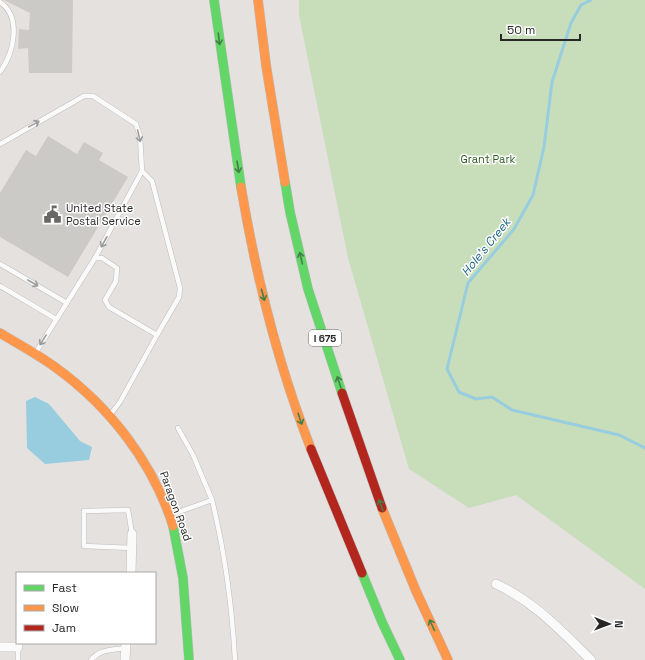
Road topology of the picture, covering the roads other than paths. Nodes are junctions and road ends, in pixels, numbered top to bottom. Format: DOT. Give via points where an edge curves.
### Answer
graph roads {
  1 [pos="214,0"];
  2 [pos="258,0"];
  3 [pos="0,2"];
  4 [pos="0,72"];
  5 [pos="0,144"];
  6 [pos="142,171"];
  7 [pos="95,258"];
  8 [pos="0,264"];
  9 [pos="0,286"];
  10 [pos="67,303"];
  11 [pos="56,319"];
  12 [pos="0,334"];
  13 [pos="157,335"];
  14 [pos="34,354"];
  15 [pos="110,415"];
  16 [pos="178,428"];
  17 [pos="212,500"];
  18 [pos="169,516"];
  19 [pos="132,534"];
  20 [pos="132,548"];
  21 [pos="131,572"];
  22 [pos="496,584"];
  23 [pos="126,646"];
  24 [pos="0,647"];
  25 [pos="18,647"];
  26 [pos="18,660"];
  27 [pos="91,660"];
  28 [pos="125,660"];
  29 [pos="189,660"];
  30 [pos="235,660"];
  31 [pos="400,660"];
  32 [pos="448,660"];
  33 [pos="591,660"];
  1 -- 31 [label="main road, one-way" via="241,188 260,281 285,374 318,471"];
  32 -- 2 [label="main road, I 675, one-way" via="386,518 308,289 290,212"];
  3 -- 4 [label="lane" via="7,6 12,22 12,48"];
  5 -- 6 [label="lane, one-way" via="84,96 93,96 136,124 140,136"];
  6 -- 7 [label="lane, one-way"];
  6 -- 13 [label="lane" via="152,181 180,288 179,297"];
  7 -- 10 [label="lane"];
  7 -- 13 [label="lane" via="102,258 117,268 116,281 105,300 109,307"];
  8 -- 10 [label="lane, one-way"];
  9 -- 11 [label="lane"];
  10 -- 11 [label="lane"];
  11 -- 14 [label="lane, one-way"];
  12 -- 14 [label="main road, Paragon Road"];
  13 -- 15 [label="lane" via="120,402"];
  14 -- 15 [label="main road, Paragon Road" via="63,372"];
  15 -- 18 [label="main road, Paragon Road" via="150,470"];
  16 -- 17 [label="lane" via="193,455"];
  17 -- 18 [label="lane"];
  17 -- 30 [label="lane" via="224,551 234,628"];
  18 -- 29 [label="main road, Paragon Road" via="179,552 184,587"];
  19 -- 20 [label="street"];
  19 -- 20 [label="lane" via="128,510 84,511 84,546"];
  20 -- 21 [label="street"];
  22 -- 33 [label="street" via="520,596 536,608"];
  23 -- 27 [label="lane" via="96,654"];
  23 -- 28 [label="street"];
  24 -- 25 [label="street"];
  25 -- 26 [label="lane"];
}
